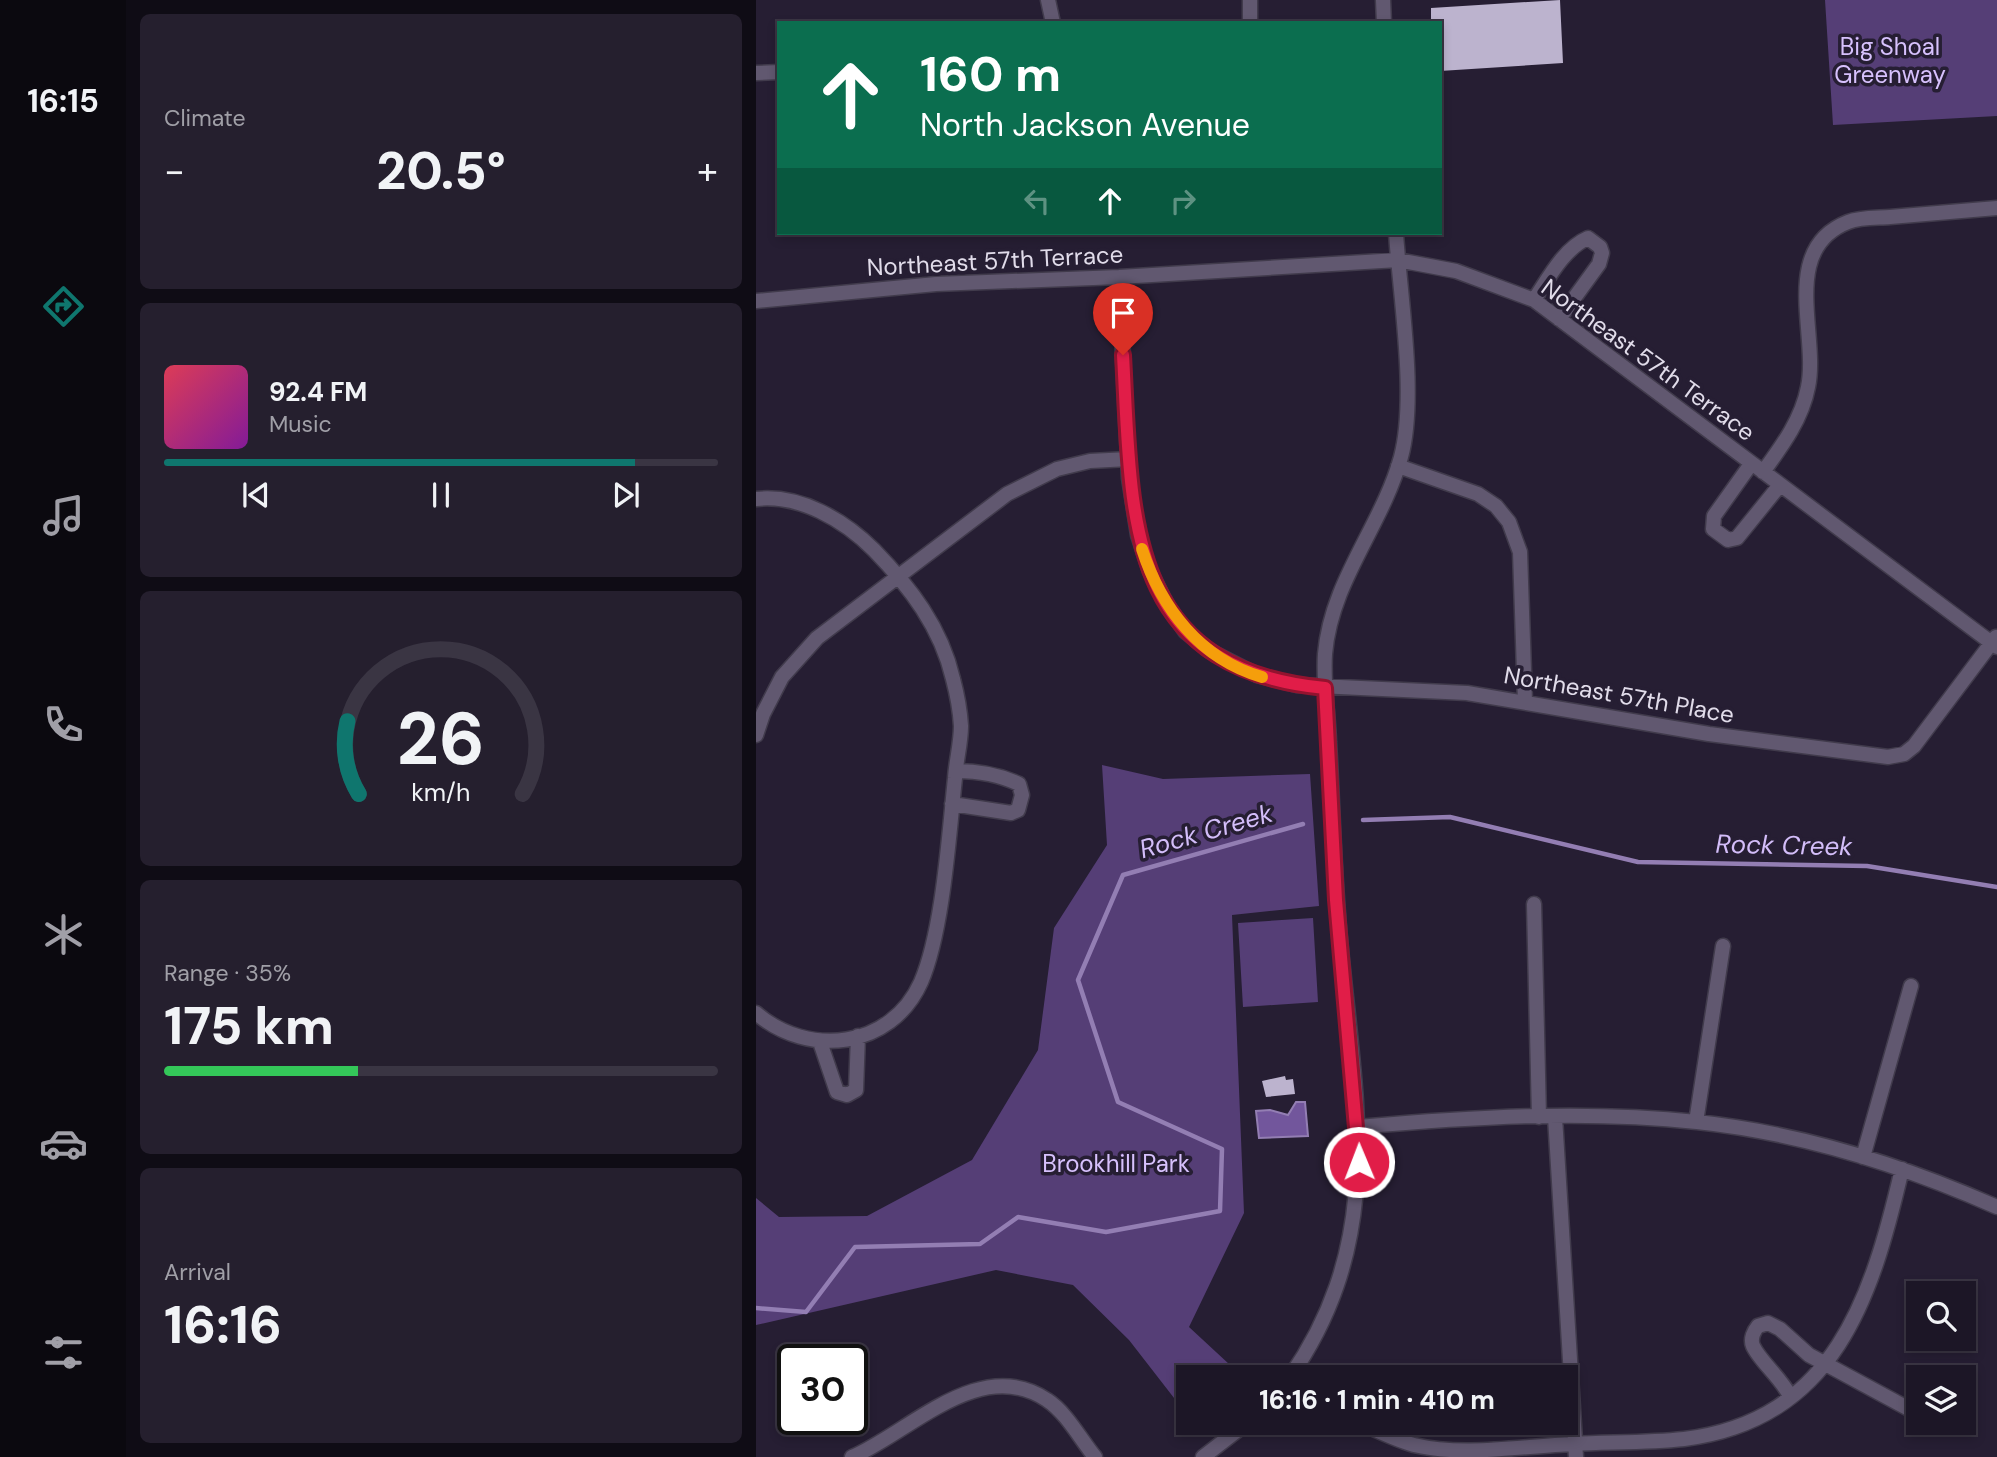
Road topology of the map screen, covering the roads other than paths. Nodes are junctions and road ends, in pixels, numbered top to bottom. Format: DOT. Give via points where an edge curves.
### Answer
graph roads {
  1 [pos="1048,0"];
  2 [pos="1251,0"];
  3 [pos="1383,0"];
  4 [pos="1053,21"];
  5 [pos="1250,21"];
  6 [pos="1384,21"];
  7 [pos="777,72"];
  8 [pos="756,73"];
  9 [pos="1997,208"];
  10 [pos="1396,235"];
  11 [pos="1398,260"];
  12 [pos="1119,277"];
  13 [pos="1534,300"];
  14 [pos="756,301"];
  15 [pos="1559,319"];
  16 [pos="1129,459"];
  17 [pos="1398,466"];
  18 [pos="1757,468"];
  19 [pos="1780,485"];
  20 [pos="756,499"];
  21 [pos="899,576"];
  22 [pos="1995,642"];
  23 [pos="1325,688"];
  24 [pos="1525,702"];
  25 [pos="756,734"];
  26 [pos="956,771"];
  27 [pos="952,804"];
  28 [pos="1534,904"];
  29 [pos="1723,946"];
  30 [pos="1912,986"];
  31 [pos="756,1013"];
  32 [pos="859,1035"];
  33 [pos="820,1042"];
  34 [pos="1539,1117"];
  35 [pos="1555,1117"];
  36 [pos="1696,1122"];
  37 [pos="1358,1127"];
  38 [pos="1863,1157"];
  39 [pos="1902,1169"];
  40 [pos="1997,1207"];
  41 [pos="1828,1363"];
  42 [pos="1298,1365"];
  43 [pos="1790,1395"];
  44 [pos="1906,1407"];
  45 [pos="1231,1435"];
  46 [pos="1386,1435"];
  47 [pos="1575,1450"];
  48 [pos="852,1457"];
  49 [pos="1096,1457"];
  50 [pos="1203,1457"];
  1 -- 4 [label="street"];
  2 -- 5 [label="street"];
  3 -- 6 [label="street"];
  7 -- 8 [label="street"];
  9 -- 18 [label="street" via="1851,221 1818,247 1806,279 1808,391 1795,425"];
  10 -- 11 [label="street"];
  11 -- 12 [label="street, Northeast 57th Terrace"];
  11 -- 13 [label="street, Northeast 57th Terrace" via="1456,271"];
  11 -- 17 [label="street" via="1408,405"];
  12 -- 14 [label="street, Northeast 57th Terrace" via="936,284"];
  12 -- 16 [label="street, Northeast 57th Place"];
  13 -- 15 [label="street, Northeast 57th Terrace"];
  13 -- 15 [label="street" via="1580,241 1588,238 1595,242 1602,253 1599,264"];
  15 -- 18 [label="street, Northeast 57th Terrace"];
  16 -- 21 [label="street" via="1090,461 1026,482"];
  16 -- 23 [label="street, Northeast 57th Place" via="1133,516 1143,553 1185,631 1210,651 1256,675"];
  17 -- 23 [label="street" via="1335,601 1325,655"];
  17 -- 24 [label="street" via="1478,494 1509,522 1520,552"];
  18 -- 19 [label="street, Northeast 57th Terrace"];
  18 -- 19 [label="street" via="1714,516 1713,529 1718,535 1737,538"];
  19 -- 22 [label="street, Northeast 57th Terrace"];
  20 -- 21 [label="street" via="783,501 826,514 863,539"];
  21 -- 25 [label="street" via="795,660 771,695"];
  21 -- 26 [label="street" via="934,627 953,676 961,727"];
  22 -- 24 [label="street, Northeast 57th Place" via="1914,746 1888,757 1709,734"];
  23 -- 24 [label="street, Northeast 57th Place" via="1427,689"];
  23 -- 37 [label="street" via="1336,900"];
  26 -- 27 [label="street"];
  26 -- 27 [label="street" via="1003,777 1019,785 1022,794 1018,810 1011,813"];
  27 -- 32 [label="street" via="937,923 921,981 895,1015"];
  28 -- 34 [label="street"];
  29 -- 36 [label="street"];
  30 -- 38 [label="street"];
  31 -- 33 [label="street" via="786,1034"];
  32 -- 33 [label="street"];
  32 -- 33 [label="street" via="859,1080 856,1090 847,1095 837,1092 832,1083"];
  34 -- 35 [label="street"];
  34 -- 37 [label="street"];
  35 -- 36 [label="street"];
  35 -- 47 [label="street"];
  36 -- 38 [label="street" via="1758,1131"];
  37 -- 42 [label="street" via="1356,1207 1343,1269 1328,1314"];
  38 -- 39 [label="street"];
  39 -- 40 [label="street"];
  39 -- 41 [label="street" via="1868,1288 1845,1339"];
  41 -- 43 [label="street"];
  41 -- 43 [label="street" via="1809,1355 1780,1329 1768,1323 1758,1325 1752,1333 1753,1346"];
  41 -- 44 [label="street"];
  43 -- 47 [label="street" via="1770,1411 1708,1434"];
  45 -- 50 [label="street"];
  46 -- 47 [label="street" via="1440,1450"];
  48 -- 49 [label="street" via="960,1395 1000,1387 1021,1389 1050,1401"];
}
